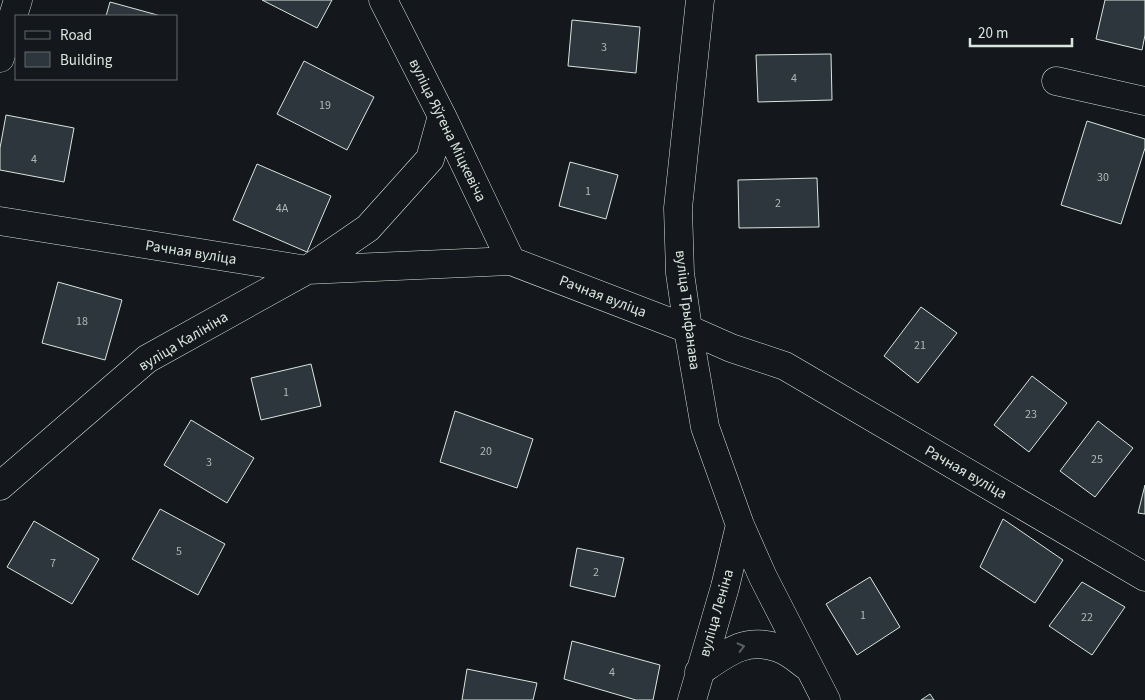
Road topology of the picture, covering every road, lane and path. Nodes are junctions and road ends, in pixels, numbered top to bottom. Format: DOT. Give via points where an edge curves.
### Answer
graph roads {
  1 [pos="18,0"];
  2 [pos="382,0"];
  3 [pos="700,0"];
  4 [pos="0,58"];
  5 [pos="1056,81"];
  6 [pos="1145,101"];
  7 [pos="442,116"];
  8 [pos="0,221"];
  9 [pos="511,261"];
  10 [pos="308,270"];
  11 [pos="688,329"];
  12 [pos="0,486"];
  13 [pos="740,526"];
  14 [pos="1145,577"];
  15 [pos="808,668"];
  16 [pos="699,672"];
  17 [pos="692,700"];
  18 [pos="826,700"];
  1 -- 4 [label="street"];
  2 -- 7 [label="street, вуліца Яўгена Міцкевіча"];
  3 -- 11 [label="street, вуліца Трыфанава" via="678,208 680,273"];
  5 -- 6 [label="street"];
  7 -- 9 [label="street, вуліца Яўгена Міцкевіча"];
  7 -- 10 [label="street, вуліца Калініна" via="430,159 368,228"];
  8 -- 10 [label="street, Рачная вуліца"];
  9 -- 10 [label="street, Рачная вуліца"];
  9 -- 11 [label="street, Рачная вуліца"];
  10 -- 12 [label="street, вуліца Калініна" via="147,359"];
  11 -- 13 [label="street, вуліца Трыфанава" via="705,427"];
  11 -- 14 [label="street, Рачная вуліца" via="785,366"];
  13 -- 15 [label="street, вуліца Трыфанава"];
  13 -- 16 [label="street, вуліца Леніна"];
  16 -- 15 [label="street, one-way" via="730,650 758,643 780,648"];
  15 -- 18 [label="street, вуліца Трыфанава"];
  16 -- 17 [label="street, вуліца Леніна"];
}
